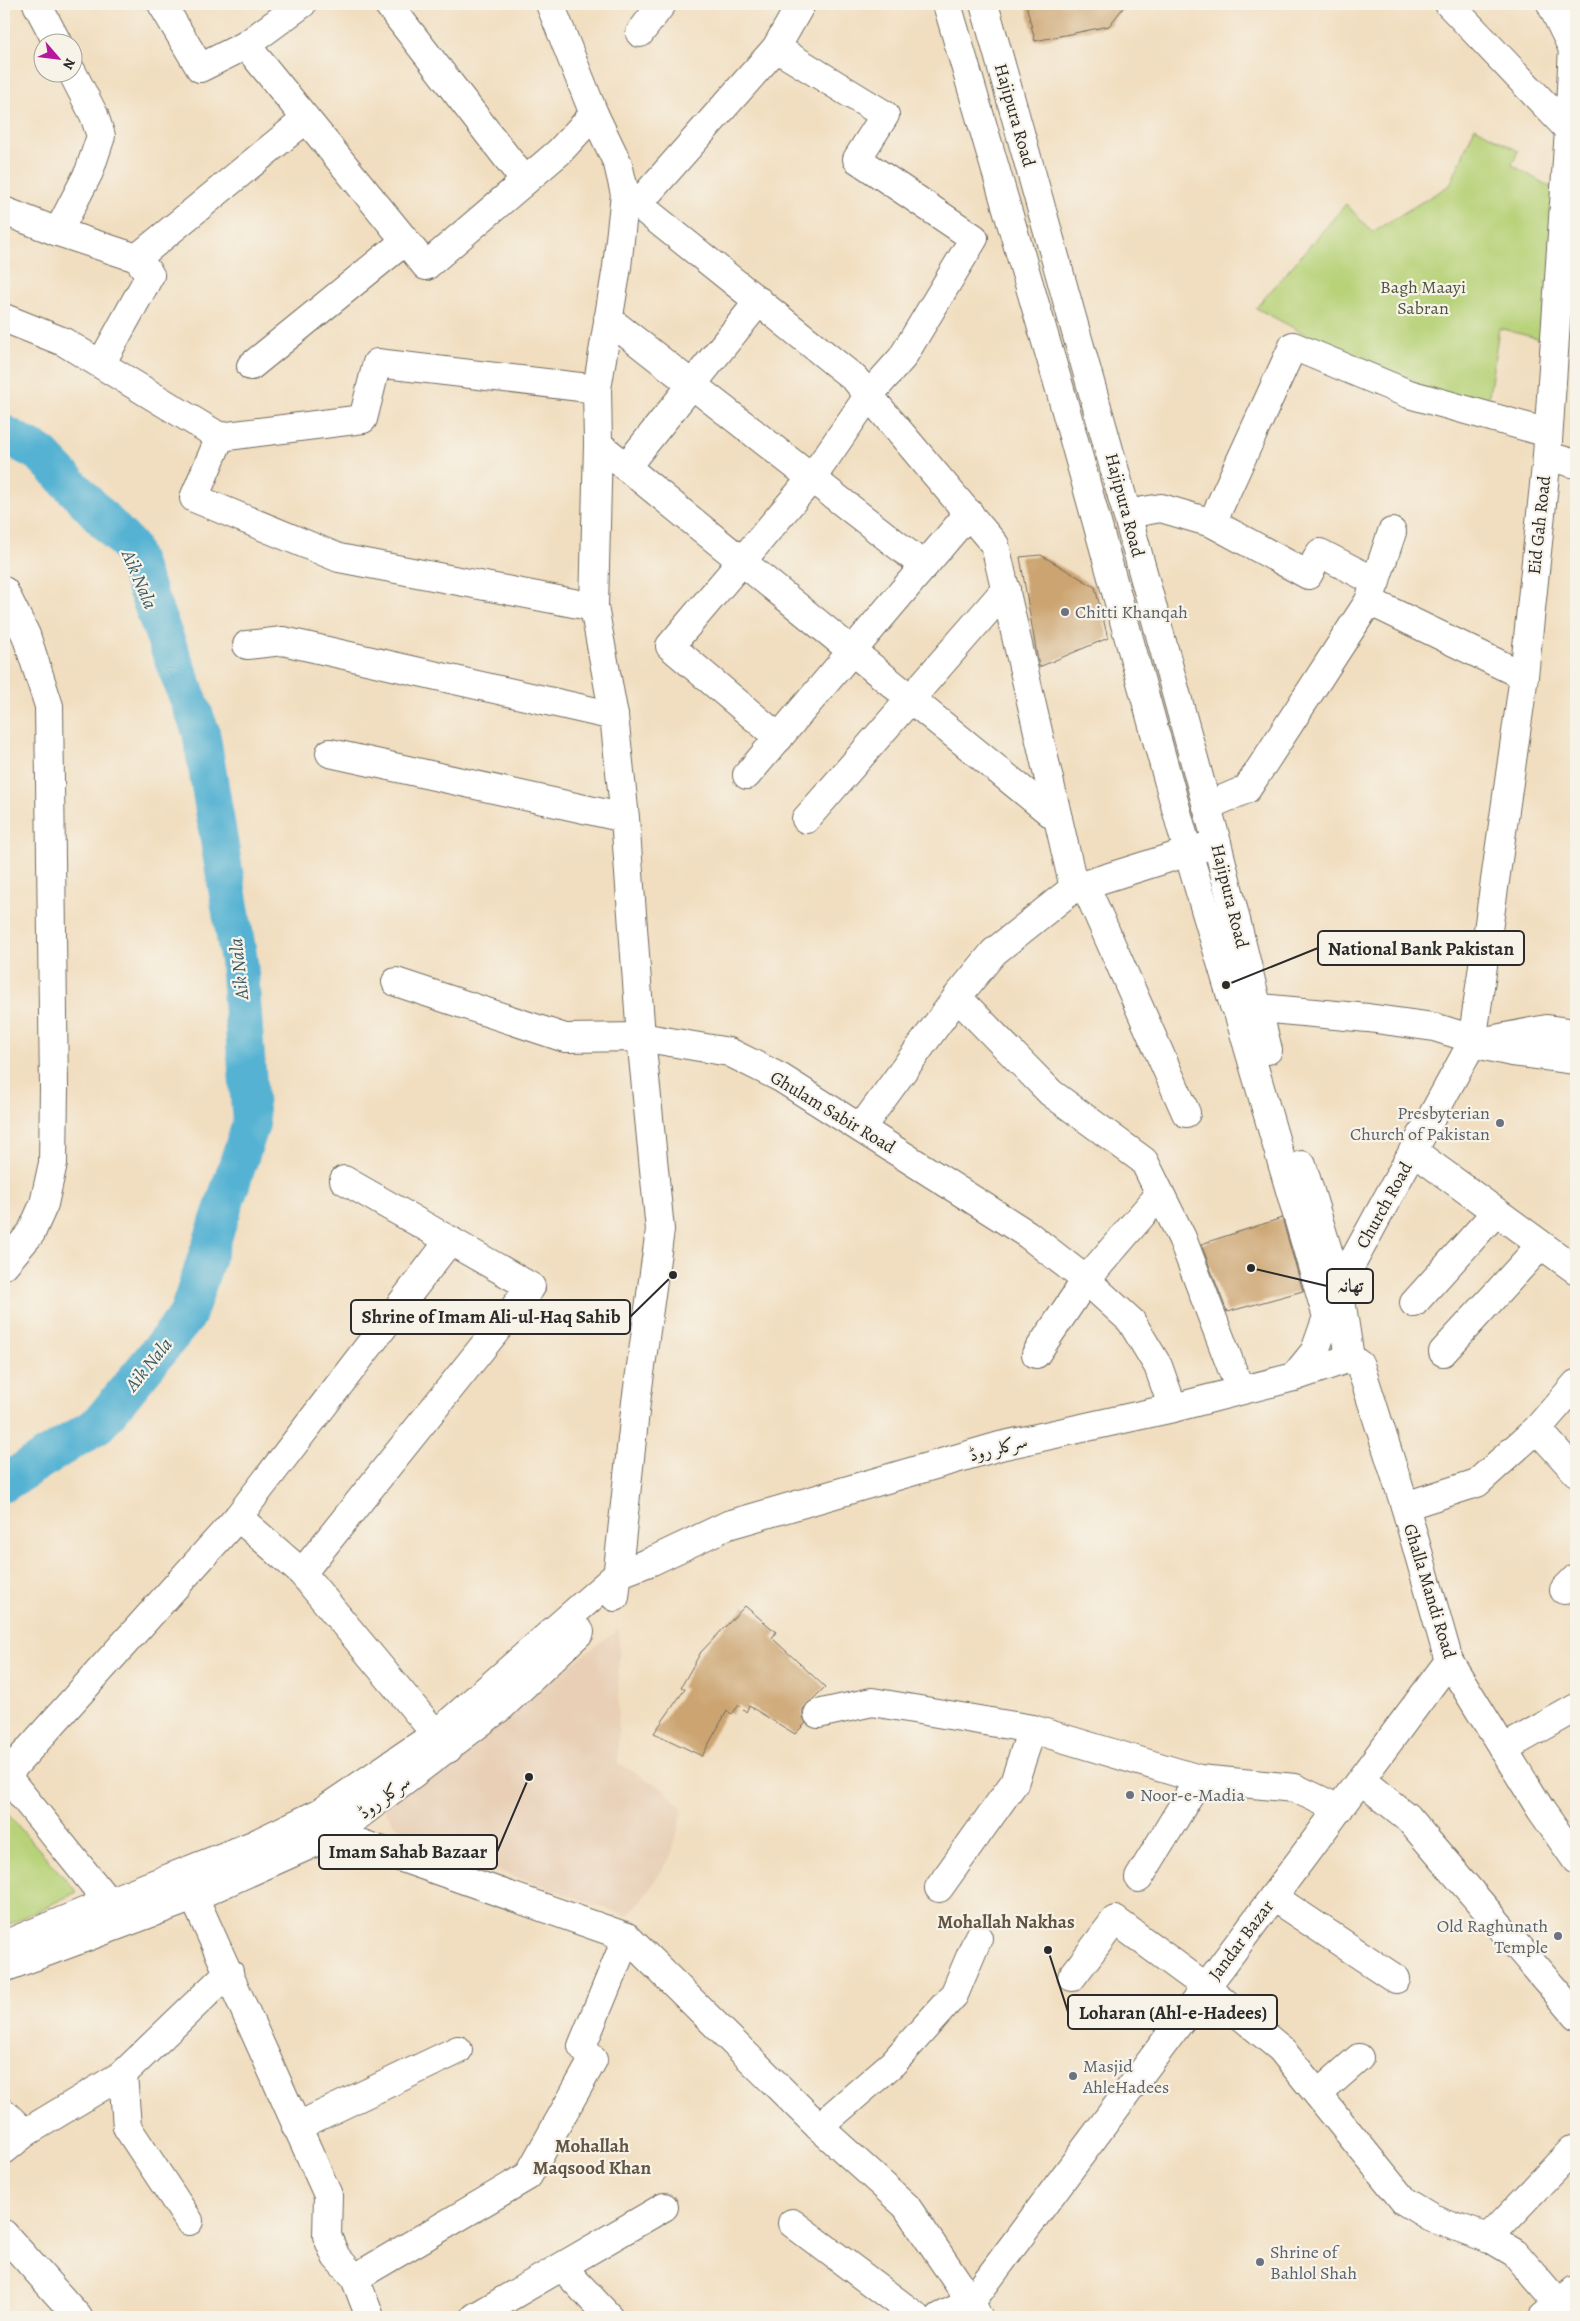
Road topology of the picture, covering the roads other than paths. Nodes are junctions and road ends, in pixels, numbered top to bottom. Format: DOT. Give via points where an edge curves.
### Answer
graph roads {
  1 [pos="37,4"];
  2 [pos="162,4"];
  3 [pos="302,4"];
  4 [pos="388,4"];
  5 [pos="662,4"];
  6 [pos="801,4"];
  7 [pos="947,4"];
  8 [pos="984,4"];
  9 [pos="1449,4"];
  10 [pos="1551,4"];
  11 [pos="1575,4"];
  12 [pos="553,5"];
  13 [pos="52,32"];
  14 [pos="640,33"];
  15 [pos="246,45"];
  16 [pos="1572,46"];
  17 [pos="776,48"];
  18 [pos="77,82"];
  19 [pos="594,114"];
  20 [pos="306,119"];
  21 [pos="1569,130"];
  22 [pos="525,181"];
  23 [pos="632,199"];
  24 [pos="4,211"];
  25 [pos="58,232"];
  26 [pos="405,241"];
  27 [pos="138,258"];
  28 [pos="1568,269"];
  29 [pos="759,301"];
  30 [pos="4,318"];
  31 [pos="608,319"];
  32 [pos="101,364"];
  33 [pos="251,366"];
  34 [pos="692,384"];
  35 [pos="596,389"];
  36 [pos="869,395"];
  37 [pos="220,437"];
  38 [pos="598,444"];
  39 [pos="1547,445"];
  40 [pos="1576,464"];
  41 [pos="626,468"];
  42 [pos="812,478"];
  43 [pos="968,514"];
  44 [pos="1128,514"];
  45 [pos="1212,523"];
  46 [pos="1392,532"];
  47 [pos="742,562"];
  48 [pos="924,566"];
  49 [pos="1006,589"];
  50 [pos="4,591"];
  51 [pos="1372,591"];
  52 [pos="594,607"];
  53 [pos="247,645"];
  54 [pos="852,652"];
  55 [pos="1524,676"];
  56 [pos="910,700"];
  57 [pos="614,716"];
  58 [pos="779,738"];
  59 [pos="330,753"];
  60 [pos="747,775"];
  61 [pos="1207,806"];
  62 [pos="626,818"];
  63 [pos="1058,819"];
  64 [pos="806,820"];
  65 [pos="1216,843"];
  66 [pos="1188,852"];
  67 [pos="1080,886"];
  68 [pos="396,982"];
  69 [pos="957,997"];
  70 [pos="1246,1007"];
  71 [pos="1576,1033"];
  72 [pos="641,1037"];
  73 [pos="1472,1043"];
  74 [pos="1576,1060"];
  75 [pos="1186,1114"];
  76 [pos="861,1128"];
  77 [pos="1413,1151"];
  78 [pos="344,1180"];
  79 [pos="1160,1194"];
  80 [pos="1496,1212"];
  81 [pos="450,1240"];
  82 [pos="1542,1244"];
  83 [pos="4,1264"];
  84 [pos="1576,1270"];
  85 [pos="1086,1280"];
  86 [pos="1339,1287"];
  87 [pos="1414,1303"];
  88 [pos="1443,1352"];
  89 [pos="1036,1354"];
  90 [pos="1350,1358"];
  91 [pos="1294,1377"];
  92 [pos="1576,1384"];
  93 [pos="1240,1390"];
  94 [pos="1173,1408"];
  95 [pos="1537,1429"];
  96 [pos="1576,1472"];
  97 [pos="1405,1506"];
  98 [pos="238,1517"];
  99 [pos="302,1573"];
  100 [pos="616,1586"];
  101 [pos="1449,1661"];
  102 [pos="1576,1708"];
  103 [pos="818,1714"];
  104 [pos="1032,1729"];
  105 [pos="442,1741"];
  106 [pos="1503,1749"];
  107 [pos="5,1774"];
  108 [pos="1199,1779"];
  109 [pos="1361,1780"];
  110 [pos="1339,1809"];
  111 [pos="334,1834"];
  112 [pos="1576,1860"];
  113 [pos="1139,1878"];
  114 [pos="939,1888"];
  115 [pos="194,1897"];
  116 [pos="1273,1897"];
  117 [pos="108,1902"];
  118 [pos="125,1923"];
  119 [pos="627,1937"];
  120 [pos="978,1938"];
  121 [pos="4,1945"];
  122 [pos="4,1968"];
  123 [pos="229,1972"];
  124 [pos="1072,1977"];
  125 [pos="1396,1979"];
  126 [pos="1206,1987"];
  127 [pos="1576,2015"];
  128 [pos="458,2050"];
  129 [pos="1359,2058"];
  130 [pos="123,2074"];
  131 [pos="1318,2094"];
  132 [pos="4,2113"];
  133 [pos="296,2127"];
  134 [pos="819,2127"];
  135 [pos="25,2133"];
  136 [pos="4,2150"];
  137 [pos="1572,2150"];
  138 [pos="664,2208"];
  139 [pos="190,2221"];
  140 [pos="792,2223"];
  141 [pos="5,2237"];
  142 [pos="1488,2238"];
  143 [pos="562,2267"];
  144 [pos="355,2278"];
  145 [pos="1560,2304"];
  146 [pos="972,2312"];
  147 [pos="78,2317"];
  148 [pos="370,2317"];
  149 [pos="475,2317"];
  150 [pos="609,2317"];
  151 [pos="917,2317"];
  152 [pos="940,2317"];
  1 -- 13 [label="street"];
  2 -- 15 [label="street" via="200,68"];
  3 -- 15 [label="street"];
  4 -- 22 [label="street"];
  5 -- 14 [label="street"];
  6 -- 17 [label="street"];
  7 -- 66 [label="street" via="1061,393"];
  8 -- 44 [label="street, Hajipura Road"];
  9 -- 21 [label="street"];
  10 -- 16 [label="street"];
  11 -- 16 [label="street, Eid Gah Road"];
  12 -- 19 [label="street"];
  15 -- 20 [label="street"];
  16 -- 21 [label="street, Eid Gah Road"];
  17 -- 23 [label="street"];
  17 -- 36 [label="street" via="885,115 857,159 974,238 902,358"];
  18 -- 25 [label="street" via="101,136 89,172"];
  19 -- 22 [label="street" via="559,152"];
  19 -- 23 [label="street"];
  20 -- 26 [label="street"];
  20 -- 27 [label="street"];
  21 -- 28 [label="street, Eid Gah Road"];
  22 -- 26 [label="street" via="426,266"];
  23 -- 29 [label="street"];
  23 -- 31 [label="street"];
  24 -- 25 [label="street"];
  25 -- 27 [label="street"];
  26 -- 33 [label="street"];
  27 -- 32 [label="street" via="150,276"];
  28 -- 39 [label="street, Eid Gah Road"];
  29 -- 34 [label="street"];
  29 -- 36 [label="street" via="855,379"];
  30 -- 32 [label="street" via="64,342"];
  31 -- 34 [label="street"];
  31 -- 35 [label="street"];
  32 -- 37 [label="street"];
  34 -- 41 [label="street"];
  34 -- 42 [label="street"];
  35 -- 37 [label="street" via="377,363 363,419"];
  35 -- 38 [label="street"];
  36 -- 42 [label="street"];
  36 -- 43 [label="street"];
  37 -- 52 [label="street" via="194,498 338,558"];
  38 -- 41 [label="street"];
  38 -- 52 [label="street"];
  39 -- 40 [label="street"];
  39 -- 45 [label="street" via="1409,394 1294,346"];
  39 -- 55 [label="street, Eid Gah Road"];
  41 -- 47 [label="street"];
  42 -- 47 [label="street"];
  42 -- 48 [label="street"];
  43 -- 48 [label="street"];
  43 -- 49 [label="street" via="996,545"];
  44 -- 45 [label="street" via="1161,508"];
  44 -- 61 [label="street, Hajipura Road"];
  45 -- 51 [label="street" via="1308,575 1320,553"];
  46 -- 51 [label="street"];
  47 -- 54 [label="street"];
  47 -- 58 [label="street" via="670,646"];
  48 -- 54 [label="street"];
  49 -- 56 [label="street"];
  49 -- 63 [label="street"];
  50 -- 83 [label="street" via="26,634 49,706 54,1078 53,1163 44,1204 31,1233"];
  51 -- 55 [label="street"];
  51 -- 61 [label="street" via="1248,789"];
  52 -- 57 [label="street"];
  53 -- 57 [label="street" via="284,641"];
  54 -- 56 [label="street"];
  54 -- 58 [label="street"];
  55 -- 73 [label="street, Eid Gah Road"];
  56 -- 63 [label="street"];
  56 -- 64 [label="street"];
  57 -- 62 [label="street"];
  58 -- 60 [label="street"];
  59 -- 62 [label="street"];
  61 -- 65 [label="street, Hajipura Road"];
  62 -- 72 [label="street"];
  63 -- 67 [label="street"];
  65 -- 66 [label="street"];
  65 -- 70 [label="street, Hajipura Road"];
  66 -- 67 [label="street"];
  66 -- 70 [label="street"];
  67 -- 69 [label="street" via="994,952"];
  67 -- 75 [label="street"];
  68 -- 72 [label="street, Ghulam Sabir Road" via="565,1038"];
  69 -- 76 [label="street"];
  69 -- 79 [label="street" via="1051,1093 1144,1161"];
  70 -- 73 [label="street" via="1368,1018 1434,1028 1462,1036"];
  70 -- 86 [label="street"];
  70 -- 91 [label="street" via="1237,1010 1327,1317 1316,1351"];
  71 -- 73 [label="street" via="1547,1029"];
  72 -- 76 [label="street, Ghulam Sabir Road" via="729,1052 781,1078"];
  72 -- 100 [label="street" via="660,1230 636,1402"];
  73 -- 74 [label="street"];
  73 -- 77 [label="street, Church Road"];
  76 -- 85 [label="street, Ghulam Sabir Road" via="1028,1234"];
  77 -- 80 [label="street"];
  77 -- 86 [label="street, Church Road"];
  78 -- 81 [label="street"];
  79 -- 85 [label="street"];
  79 -- 93 [label="street" via="1182,1238"];
  80 -- 82 [label="street"];
  80 -- 87 [label="street"];
  81 -- 98 [label="street"];
  81 -- 99 [label="street" via="531,1287"];
  82 -- 84 [label="street"];
  82 -- 88 [label="street"];
  85 -- 89 [label="street"];
  85 -- 94 [label="street, Ghulam Sabir Road" via="1131,1321 1158,1366"];
  86 -- 90 [label="street"];
  90 -- 91 [label="street, سرکلر روڈ"];
  90 -- 97 [label="street, Ghalla Mandi Road" via="1360,1365"];
  91 -- 93 [label="street, سرکلر روڈ"];
  92 -- 95 [label="street"];
  93 -- 94 [label="street, سرکلر روڈ"];
  94 -- 100 [label="street, سرکلر روڈ" via="1000,1446 728,1525 652,1561"];
  95 -- 96 [label="street"];
  95 -- 97 [label="street" via="1477,1483"];
  97 -- 101 [label="street, Ghalla Mandi Road"];
  98 -- 99 [label="street"];
  98 -- 107 [label="street"];
  99 -- 105 [label="street"];
  100 -- 105 [label="street, سرکلر روڈ" via="502,1706"];
  101 -- 106 [label="street, Ghalla Mandi Road"];
  101 -- 109 [label="street, Jandar Bazar"];
  102 -- 106 [label="street"];
  103 -- 104 [label="street" via="872,1702"];
  104 -- 108 [label="street"];
  104 -- 114 [label="street" via="1014,1783"];
  105 -- 111 [label="street, سرکلر روڈ"];
  105 -- 117 [label="street, سرکلر روڈ" via="321,1812 253,1845"];
  106 -- 112 [label="street, Ghalla Mandi Road"];
  107 -- 117 [label="street"];
  108 -- 110 [label="street" via="1295,1788"];
  108 -- 113 [label="street"];
  109 -- 110 [label="street, Jandar Bazar"];
  109 -- 127 [label="street" via="1407,1817"];
  110 -- 116 [label="street, Jandar Bazar"];
  111 -- 115 [label="street, سرکلر روڈ"];
  111 -- 119 [label="street"];
  115 -- 118 [label="street, سرکلر روڈ"];
  115 -- 123 [label="street"];
  116 -- 125 [label="street"];
  116 -- 126 [label="street, Jandar Bazar"];
  117 -- 118 [label="street"];
  117 -- 121 [label="street, سرکلر روڈ"];
  118 -- 122 [label="street, سرکلر روڈ"];
  119 -- 134 [label="street"];
  119 -- 144 [label="street" via="582,2046 593,2060 528,2176"];
  120 -- 134 [label="street" via="954,1995 893,2063"];
  123 -- 130 [label="street"];
  123 -- 133 [label="street"];
  124 -- 126 [label="street" via="1115,1920"];
  126 -- 131 [label="street" via="1281,2049"];
  126 -- 146 [label="street, Jandar Bazar"];
  128 -- 133 [label="street"];
  129 -- 131 [label="street"];
  130 -- 135 [label="street"];
  130 -- 139 [label="street" via="127,2127"];
  131 -- 142 [label="street" via="1404,2201 1432,2218"];
  132 -- 135 [label="street"];
  133 -- 144 [label="street" via="328,2195 327,2236 336,2257"];
  134 -- 146 [label="street" via="906,2206"];
  135 -- 136 [label="street"];
  137 -- 142 [label="street"];
  138 -- 143 [label="street"];
  140 -- 151 [label="street"];
  141 -- 147 [label="street"];
  142 -- 145 [label="street" via="1514,2253"];
  143 -- 149 [label="street"];
  143 -- 150 [label="street"];
  144 -- 148 [label="street"];
  146 -- 152 [label="street"];
}
